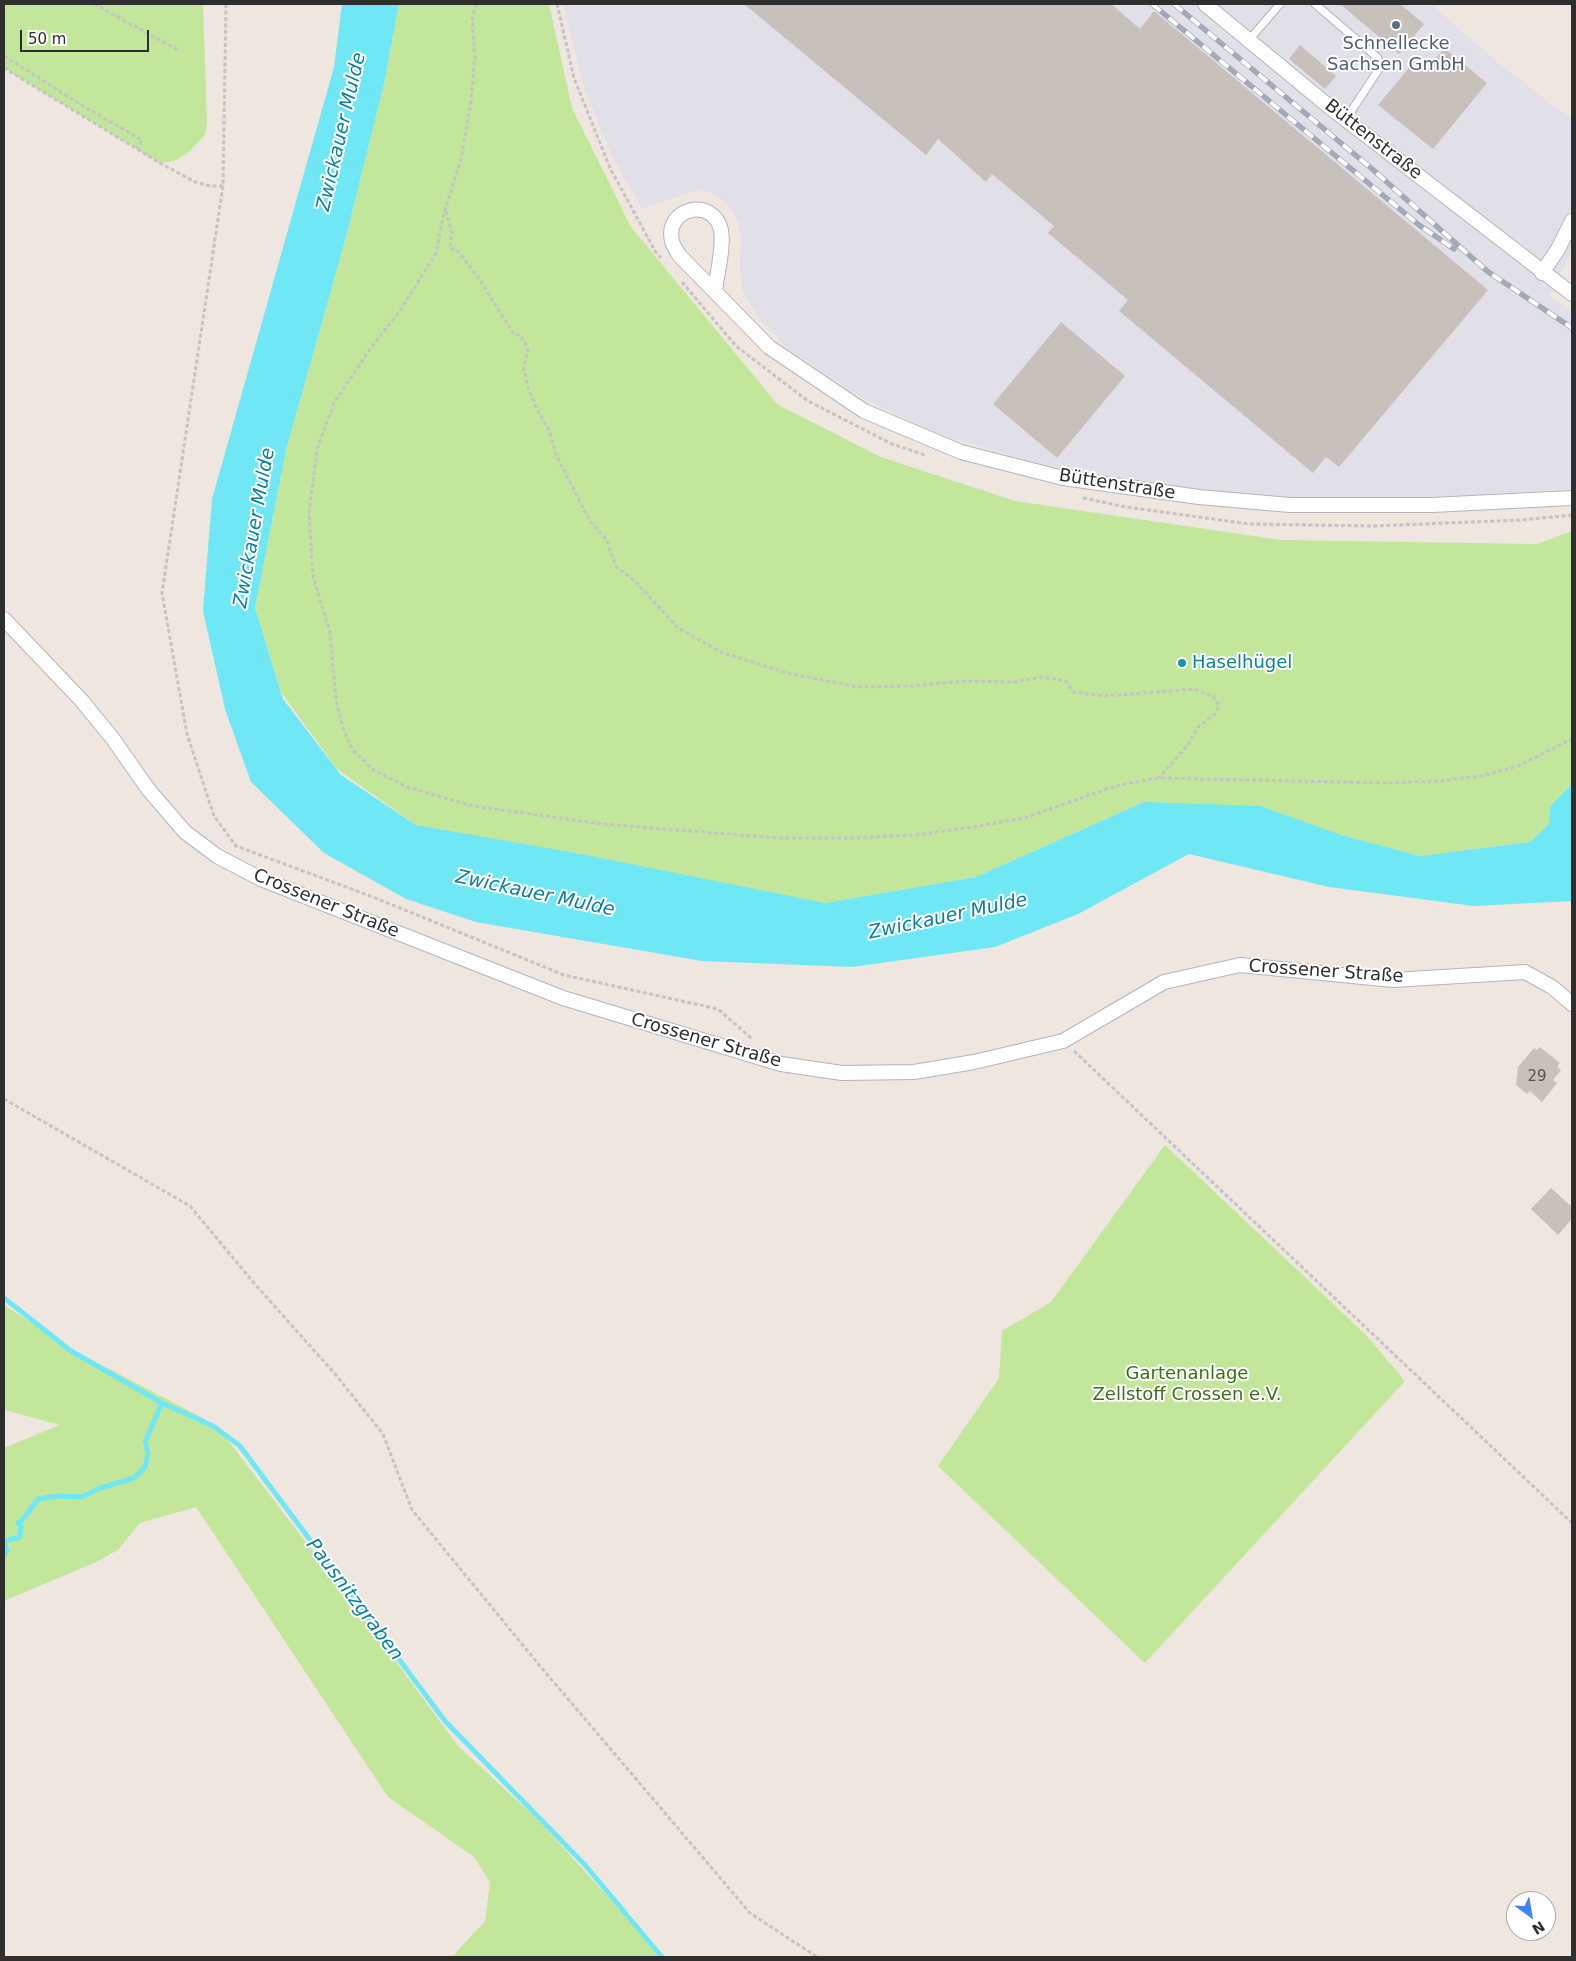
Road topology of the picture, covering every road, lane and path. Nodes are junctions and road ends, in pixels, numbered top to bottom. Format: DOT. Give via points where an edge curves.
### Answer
graph roads {
  1 [pos="94,4"];
  2 [pos="226,4"];
  3 [pos="477,4"];
  4 [pos="557,4"];
  5 [pos="1205,4"];
  6 [pos="1280,4"];
  7 [pos="1315,4"];
  8 [pos="1249,40"];
  9 [pos="180,51"];
  10 [pos="4,56"];
  11 [pos="4,68"];
  12 [pos="1346,119"];
  13 [pos="137,149"];
  14 [pos="223,186"];
  15 [pos="446,208"];
  16 [pos="1572,221"];
  17 [pos="662,258"];
  18 [pos="1542,273"];
  19 [pos="680,280"];
  20 [pos="715,292"];
  21 [pos="1572,294"];
  22 [pos="929,456"];
  23 [pos="1079,497"];
  24 [pos="1572,498"];
  25 [pos="1572,515"];
  26 [pos="4,619"];
  27 [pos="1572,739"];
  28 [pos="1159,778"];
  29 [pos="1572,1004"];
  30 [pos="753,1040"];
  31 [pos="1063,1041"];
  32 [pos="4,1099"];
  33 [pos="1572,1523"];
  34 [pos="817,1957"];
  1 -- 9 [label="path"];
  2 -- 14 [label="path"];
  3 -- 15 [label="path" via="472,18 475,55 471,101 462,159"];
  4 -- 17 [label="path" via="574,78 610,168"];
  5 -- 8 [label="street, Büttenstraße"];
  6 -- 8 [label="lane"];
  7 -- 12 [label="lane" via="1378,58 1381,66"];
  8 -- 12 [label="street, Büttenstraße"];
  10 -- 13 [label="path" via="142,140"];
  11 -- 13 [label="path"];
  12 -- 18 [label="street, Büttenstraße"];
  13 -- 14 [label="path" via="195,182"];
  14 -- 30 [label="path" via="162,593 187,734 214,816 236,846 373,897 564,975 718,1009"];
  15 -- 28 [label="path" via="452,234 451,250 456,249 467,263 514,335 520,336 528,349 524,368 528,388 549,430 556,455 590,521 606,539 617,568 634,580 678,628 723,653 791,674 859,687 966,681 1013,682 1042,677 1066,681 1073,692 1105,696 1194,689 1213,696 1218,706 1215,714 1198,727 1188,745"];
  15 -- 28 [label="path" via="436,254 334,403 317,449 309,514 313,576 330,633 336,700 343,729 353,750 372,769 406,787 473,806 603,824 779,838 916,836 1024,818 1107,789"];
  16 -- 18 [label="street"];
  18 -- 21 [label="street, Büttenstraße"];
  19 -- 22 [label="path" via="736,346 808,401 892,444"];
  20 -- 20 [label="street, Büttenstraße" via="679,256 672,241 674,223 685,211 697,208 709,212 721,230"];
  20 -- 24 [label="street, Büttenstraße" via="769,347 864,411 961,452 1063,478 1200,498 1290,505 1432,505"];
  23 -- 25 [label="path" via="1126,507 1249,524 1373,526"];
  26 -- 31 [label="street, Crossener Straße" via="82,701 148,789 185,832 217,856 261,880 563,998 781,1064 842,1073 914,1072"];
  27 -- 28 [label="path" via="1518,766 1481,776 1440,781 1388,783"];
  29 -- 31 [label="street, Crossener Straße" via="1552,987 1525,972 1393,980 1240,965 1164,982"];
  31 -- 33 [label="path"];
  32 -- 34 [label="path" via="190,1206 383,1434 412,1510 540,1666 750,1913"];
}
